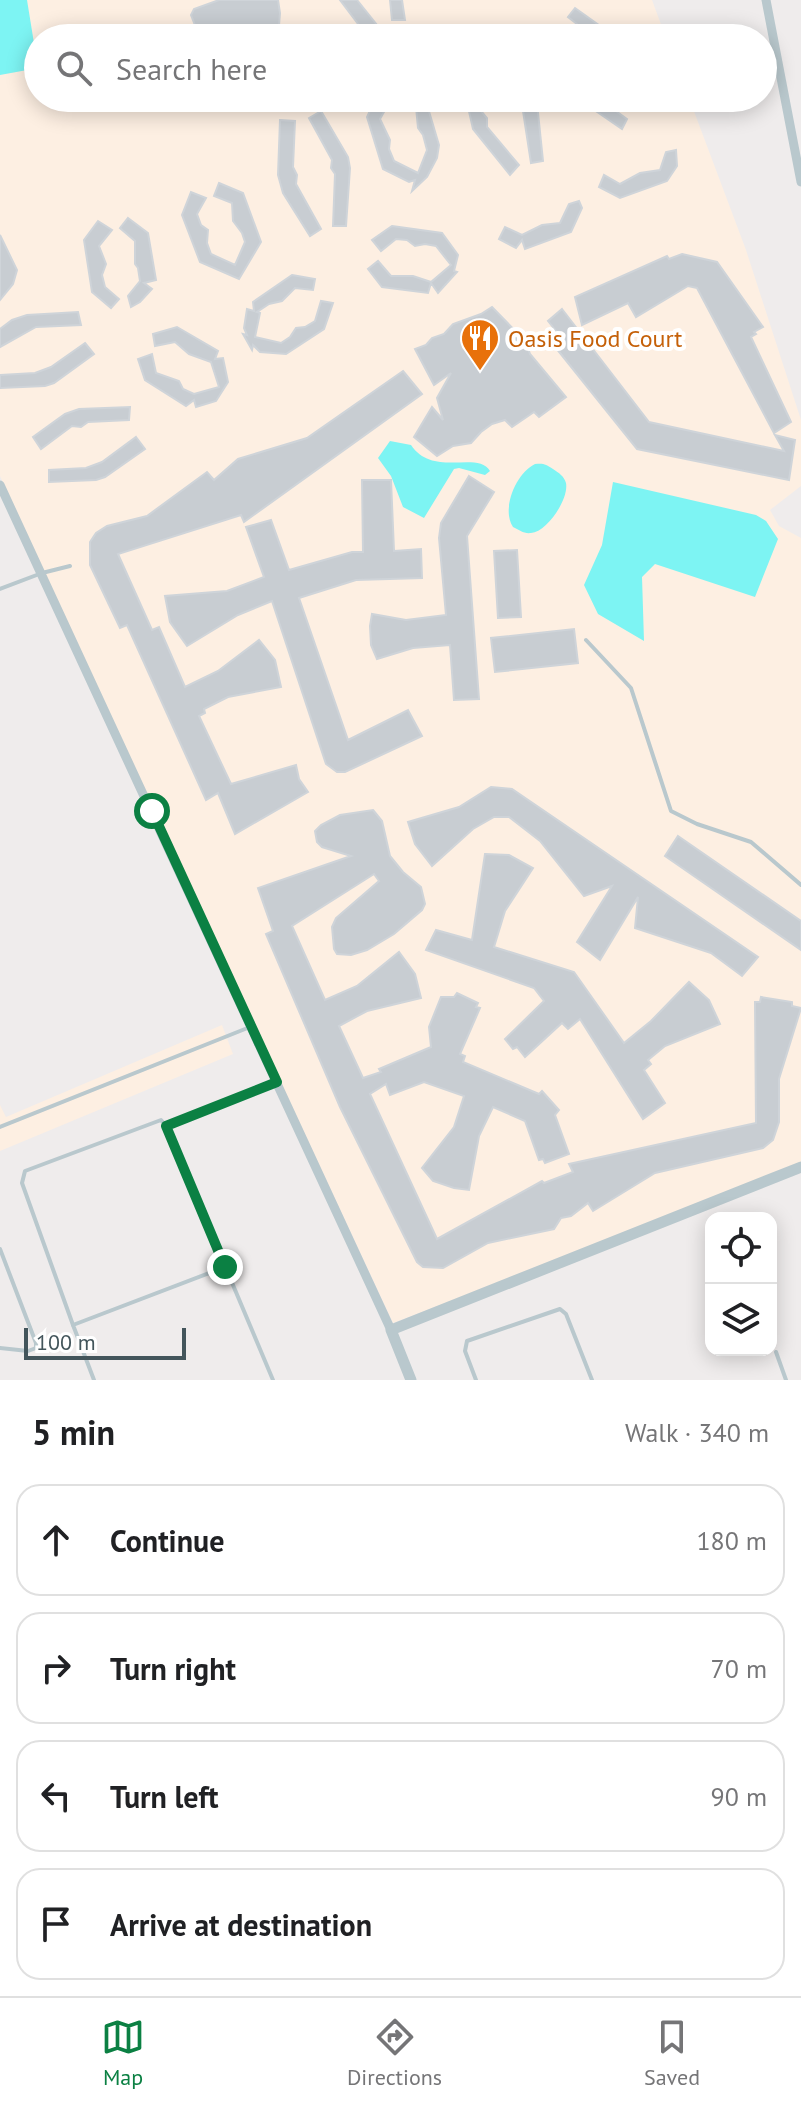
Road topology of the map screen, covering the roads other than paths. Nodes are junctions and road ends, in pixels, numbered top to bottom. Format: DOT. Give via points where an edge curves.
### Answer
graph roads {
  1 [pos="766,0"];
  2 [pos="770,24"];
  3 [pos="777,61"];
  4 [pos="801,125"];
  5 [pos="789,127"];
  6 [pos="801,182"];
  7 [pos="0,485"];
  8 [pos="70,566"];
  9 [pos="42,573"];
  10 [pos="0,589"];
  11 [pos="586,640"];
  12 [pos="801,885"];
  13 [pos="251,1026"];
  14 [pos="277,1082"];
  15 [pos="166,1126"];
  16 [pos="0,1127"];
  17 [pos="801,1167"];
  18 [pos="0,1249"];
  19 [pos="225,1267"];
  20 [pos="73,1325"];
  21 [pos="391,1330"];
  22 [pos="0,1348"];
  23 [pos="777,1355"];
  24 [pos="94,1380"];
  25 [pos="273,1380"];
  26 [pos="411,1380"];
  27 [pos="476,1380"];
  28 [pos="592,1380"];
  29 [pos="786,1380"];
  1 -- 2 [label="street"];
  3 -- 5 [label="street"];
  4 -- 5 [label="street"];
  5 -- 6 [label="street"];
  7 -- 9 [label="street"];
  8 -- 9 [label="lane"];
  9 -- 10 [label="lane"];
  9 -- 13 [label="street"];
  11 -- 12 [label="lane" via="631,688 671,811 751,842"];
  13 -- 14 [label="street"];
  13 -- 16 [label="lane"];
  14 -- 15 [label="lane"];
  14 -- 21 [label="street"];
  15 -- 19 [label="lane"];
  15 -- 20 [label="lane" via="156,1120 22,1175"];
  17 -- 21 [label="street"];
  18 -- 22 [label="lane" via="36,1348"];
  19 -- 20 [label="lane"];
  19 -- 25 [label="lane"];
  20 -- 24 [label="lane"];
  21 -- 26 [label="street"];
  23 -- 29 [label="lane"];
  27 -- 28 [label="lane" via="465,1351 467,1341 560,1309"];
}
